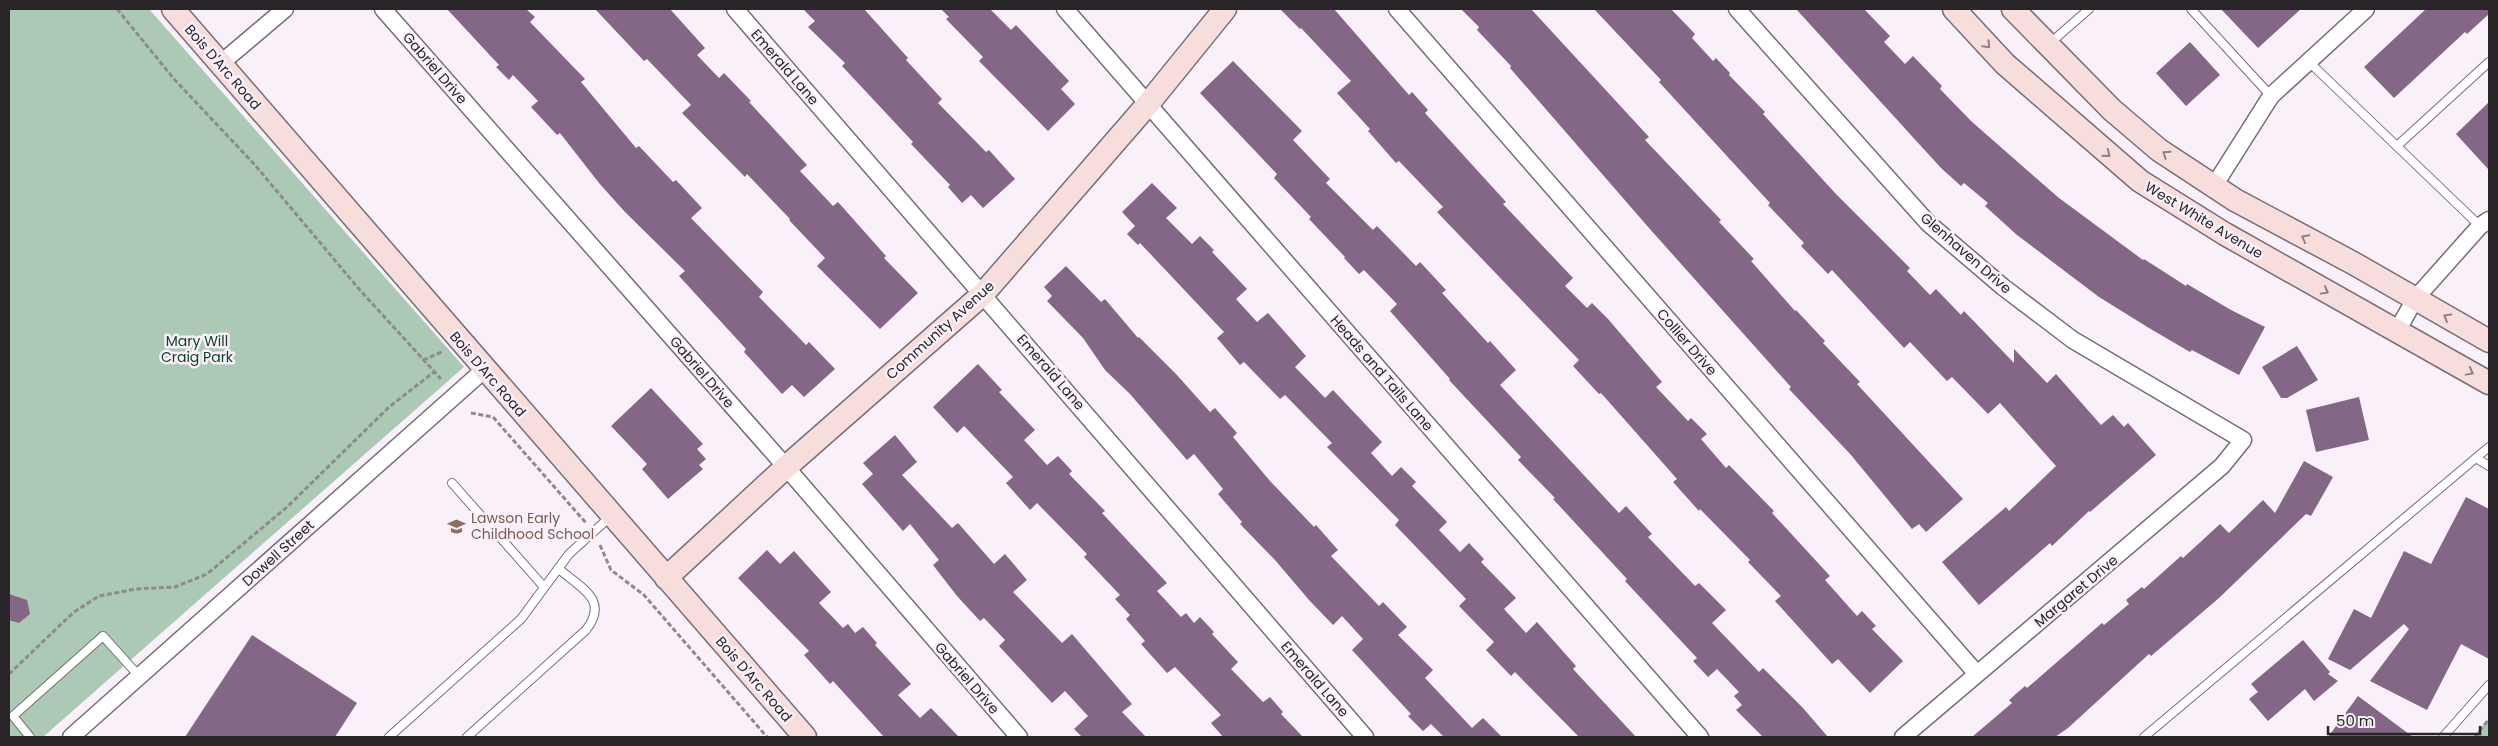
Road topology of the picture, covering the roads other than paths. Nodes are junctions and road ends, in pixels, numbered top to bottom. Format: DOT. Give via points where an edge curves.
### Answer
graph roads {
  1 [pos="173,9"];
  2 [pos="284,9"];
  3 [pos="383,9"];
  4 [pos="735,9"];
  5 [pos="1065,9"];
  6 [pos="1225,9"];
  7 [pos="1397,9"];
  8 [pos="1737,9"];
  9 [pos="1954,9"];
  10 [pos="2013,9"];
  11 [pos="2088,9"];
  12 [pos="2191,9"];
  13 [pos="2366,9"];
  14 [pos="2048,45"];
  15 [pos="2308,62"];
  16 [pos="2489,62"];
  17 [pos="220,64"];
  18 [pos="2271,96"];
  19 [pos="1148,104"];
  20 [pos="2397,146"];
  21 [pos="2214,186"];
  22 [pos="2485,223"];
  23 [pos="983,294"];
  24 [pos="2415,299"];
  25 [pos="2397,331"];
  26 [pos="2489,341"];
  27 [pos="484,369"];
  28 [pos="2489,383"];
  29 [pos="2243,440"];
  30 [pos="2489,447"];
  31 [pos="2476,458"];
  32 [pos="2489,466"];
  33 [pos="786,467"];
  34 [pos="452,483"];
  35 [pos="611,516"];
  36 [pos="558,568"];
  37 [pos="666,578"];
  38 [pos="544,588"];
  39 [pos="1977,674"];
  40 [pos="139,676"];
  41 [pos="2489,685"];
  42 [pos="30,737"];
  43 [pos="71,737"];
  44 [pos="389,737"];
  45 [pos="467,737"];
  46 [pos="805,737"];
  47 [pos="1018,737"];
  48 [pos="1365,737"];
  49 [pos="1700,737"];
  50 [pos="1903,737"];
  51 [pos="2144,737"];
  52 [pos="2443,737"];
  1 -- 17 [label="street, Bois D'Arc Road"];
  2 -- 17 [label="street"];
  3 -- 33 [label="street, Gabriel Drive"];
  4 -- 23 [label="street, Emerald Lane"];
  5 -- 19 [label="street, Heads and Tails Lane"];
  6 -- 19 [label="street, Community Avenue"];
  7 -- 39 [label="street, Collier Drive"];
  8 -- 29 [label="street, Glenhaven Drive" via="1928,223 2003,287 2073,340"];
  9 -- 25 [label="street, West White Avenue, one-way" via="2005,64 2140,181 2225,234"];
  10 -- 14 [label="street"];
  11 -- 14 [label="lane"];
  12 -- 18 [label="lane"];
  13 -- 15 [label="street"];
  21 -- 14 [label="street, one-way" via="2159,150 2112,110"];
  15 -- 18 [label="street"];
  15 -- 20 [label="lane"];
  16 -- 20 [label="lane"];
  17 -- 27 [label="street, Bois D'Arc Road"];
  18 -- 21 [label="street"];
  19 -- 23 [label="street, Community Avenue"];
  19 -- 49 [label="street, Heads and Tails Lane"];
  20 -- 22 [label="lane"];
  24 -- 21 [label="street, one-way"];
  22 -- 24 [label="street"];
  23 -- 33 [label="street, Community Avenue"];
  23 -- 48 [label="street, Emerald Lane"];
  24 -- 25 [label="street"];
  26 -- 24 [label="street, one-way"];
  25 -- 28 [label="street, West White Avenue, one-way"];
  27 -- 35 [label="street, Bois D'Arc Road"];
  27 -- 40 [label="street, Dowell Street"];
  29 -- 39 [label="street, Margaret Drive" via="2222,466"];
  30 -- 31 [label="lane"];
  31 -- 32 [label="lane"];
  31 -- 51 [label="lane"];
  33 -- 37 [label="street, Community Avenue"];
  33 -- 47 [label="street, Gabriel Drive"];
  34 -- 38 [label="lane"];
  35 -- 36 [label="lane" via="568,554"];
  35 -- 37 [label="street, Bois D'Arc Road"];
  36 -- 38 [label="lane"];
  36 -- 45 [label="lane" via="590,595 596,606 595,619"];
  37 -- 46 [label="street, Bois D'Arc Road"];
  38 -- 44 [label="lane" via="521,620"];
  39 -- 50 [label="street, Margaret Drive"];
  40 -- 42 [label="lane" via="103,636 12,716"];
  40 -- 43 [label="street, Dowell Street"];
  41 -- 52 [label="lane"];
}
